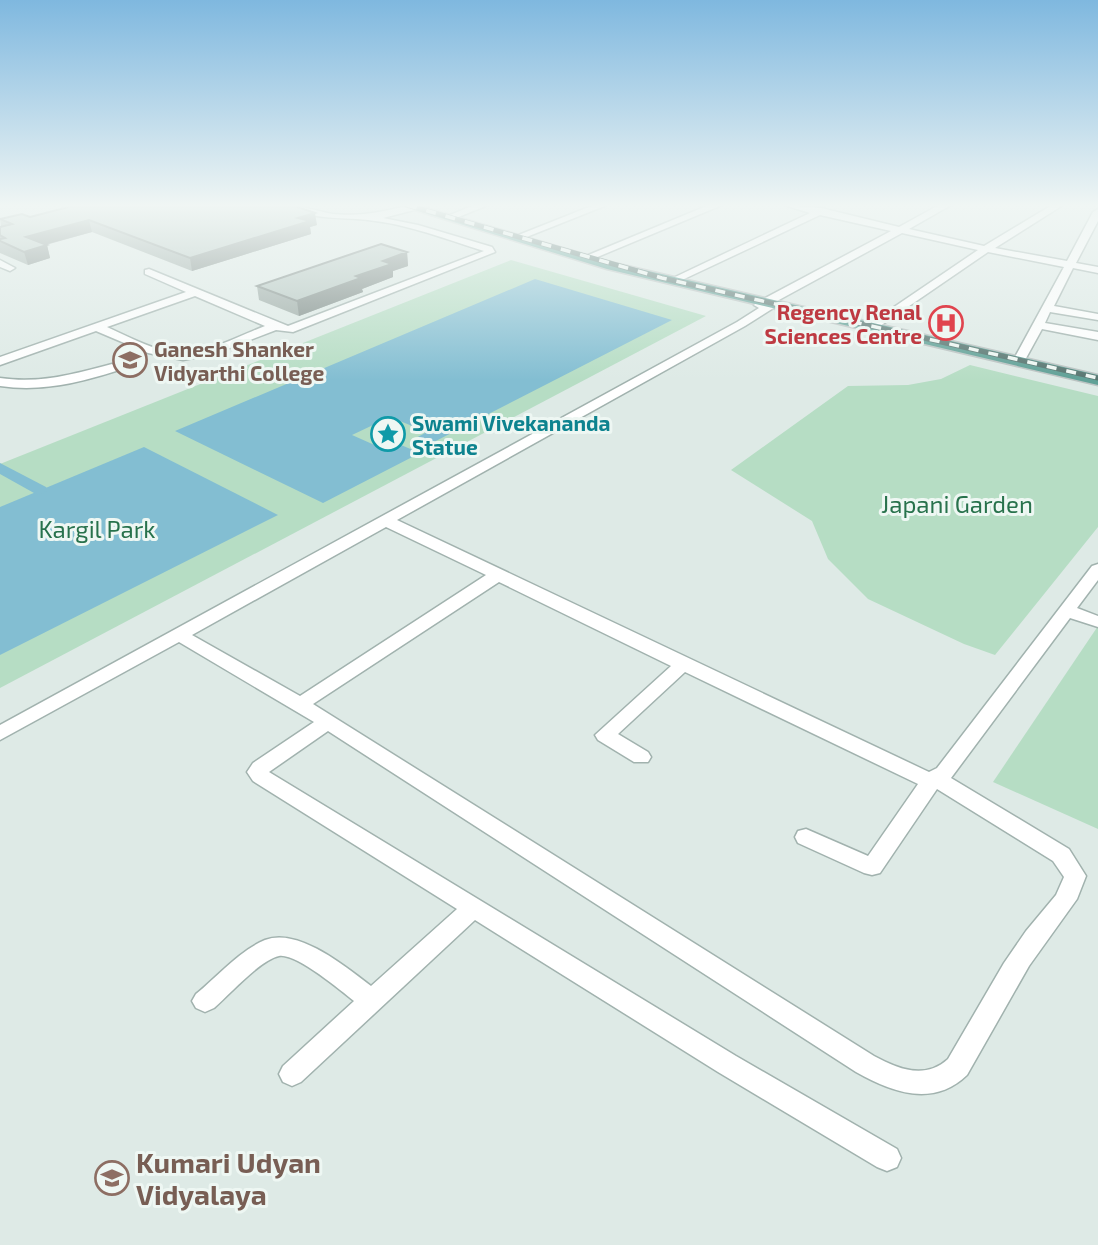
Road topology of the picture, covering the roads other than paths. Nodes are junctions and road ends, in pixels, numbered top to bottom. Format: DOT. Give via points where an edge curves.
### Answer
graph roads {
  1 [pos="465,263"];
  2 [pos="602,263"];
  3 [pos="619,263"];
  4 [pos="710,263"];
  5 [pos="840,263"];
  6 [pos="965,263"];
  7 [pos="1059,263"];
  8 [pos="1069,265"];
  9 [pos="1098,270"];
  10 [pos="149,272"];
  11 [pos="678,278"];
  12 [pos="192,293"];
  13 [pos="768,303"];
  14 [pos="1046,308"];
  15 [pos="1097,316"];
  16 [pos="876,324"];
  17 [pos="1037,325"];
  18 [pos="275,326"];
  19 [pos="96,327"];
  20 [pos="1098,336"];
  21 [pos="1021,357"];
  22 [pos="0,361"];
  23 [pos="112,368"];
  24 [pos="1098,375"];
  25 [pos="1098,380"];
  26 [pos="0,382"];
  27 [pos="384,520"];
  28 [pos="1098,569"];
  29 [pos="499,574"];
  30 [pos="1066,610"];
  31 [pos="1098,622"];
  32 [pos="180,635"];
  33 [pos="685,663"];
  34 [pos="300,704"];
  35 [pos="327,722"];
  36 [pos="0,733"];
  37 [pos="641,757"];
  38 [pos="935,780"];
  39 [pos="806,837"];
  40 [pos="474,907"];
  41 [pos="372,1000"];
  42 [pos="205,1001"];
  43 [pos="292,1074"];
  44 [pos="887,1158"];
  1 -- 18 [label="street" via="303,326 289,330"];
  2 -- 13 [label="main road"];
  3 -- 11 [label="main road"];
  4 -- 11 [label="street"];
  5 -- 13 [label="street"];
  6 -- 16 [label="street"];
  7 -- 8 [label="street"];
  8 -- 9 [label="street"];
  8 -- 14 [label="street"];
  10 -- 12 [label="street"];
  11 -- 13 [label="main road"];
  12 -- 18 [label="street"];
  12 -- 19 [label="street"];
  13 -- 16 [label="main road"];
  13 -- 25 [label="main road"];
  13 -- 27 [label="street"];
  14 -- 15 [label="street"];
  14 -- 17 [label="street"];
  16 -- 21 [label="main road"];
  17 -- 20 [label="street"];
  17 -- 21 [label="street"];
  18 -- 19 [label="street" via="199,354 180,356"];
  19 -- 22 [label="street"];
  21 -- 24 [label="main road"];
  23 -- 26 [label="street" via="59,382"];
  27 -- 29 [label="street"];
  27 -- 32 [label="street"];
  28 -- 30 [label="street"];
  29 -- 33 [label="street"];
  29 -- 34 [label="street"];
  30 -- 31 [label="street"];
  30 -- 38 [label="street"];
  32 -- 34 [label="street"];
  32 -- 36 [label="street"];
  33 -- 37 [label="street" via="605,735"];
  33 -- 38 [label="street" via="916,776"];
  34 -- 35 [label="street"];
  35 -- 38 [label="street" via="864,1064 908,1083 926,1083 958,1069 987,1014 1032,941 1070,892 1075,877 1061,855 1047,845"];
  35 -- 40 [label="street" via="260,768 260,776"];
  38 -- 39 [label="street" via="872,867"];
  40 -- 41 [label="street"];
  40 -- 44 [label="street"];
  41 -- 42 [label="street" via="299,950 282,945 264,953"];
  41 -- 43 [label="street"];
}
